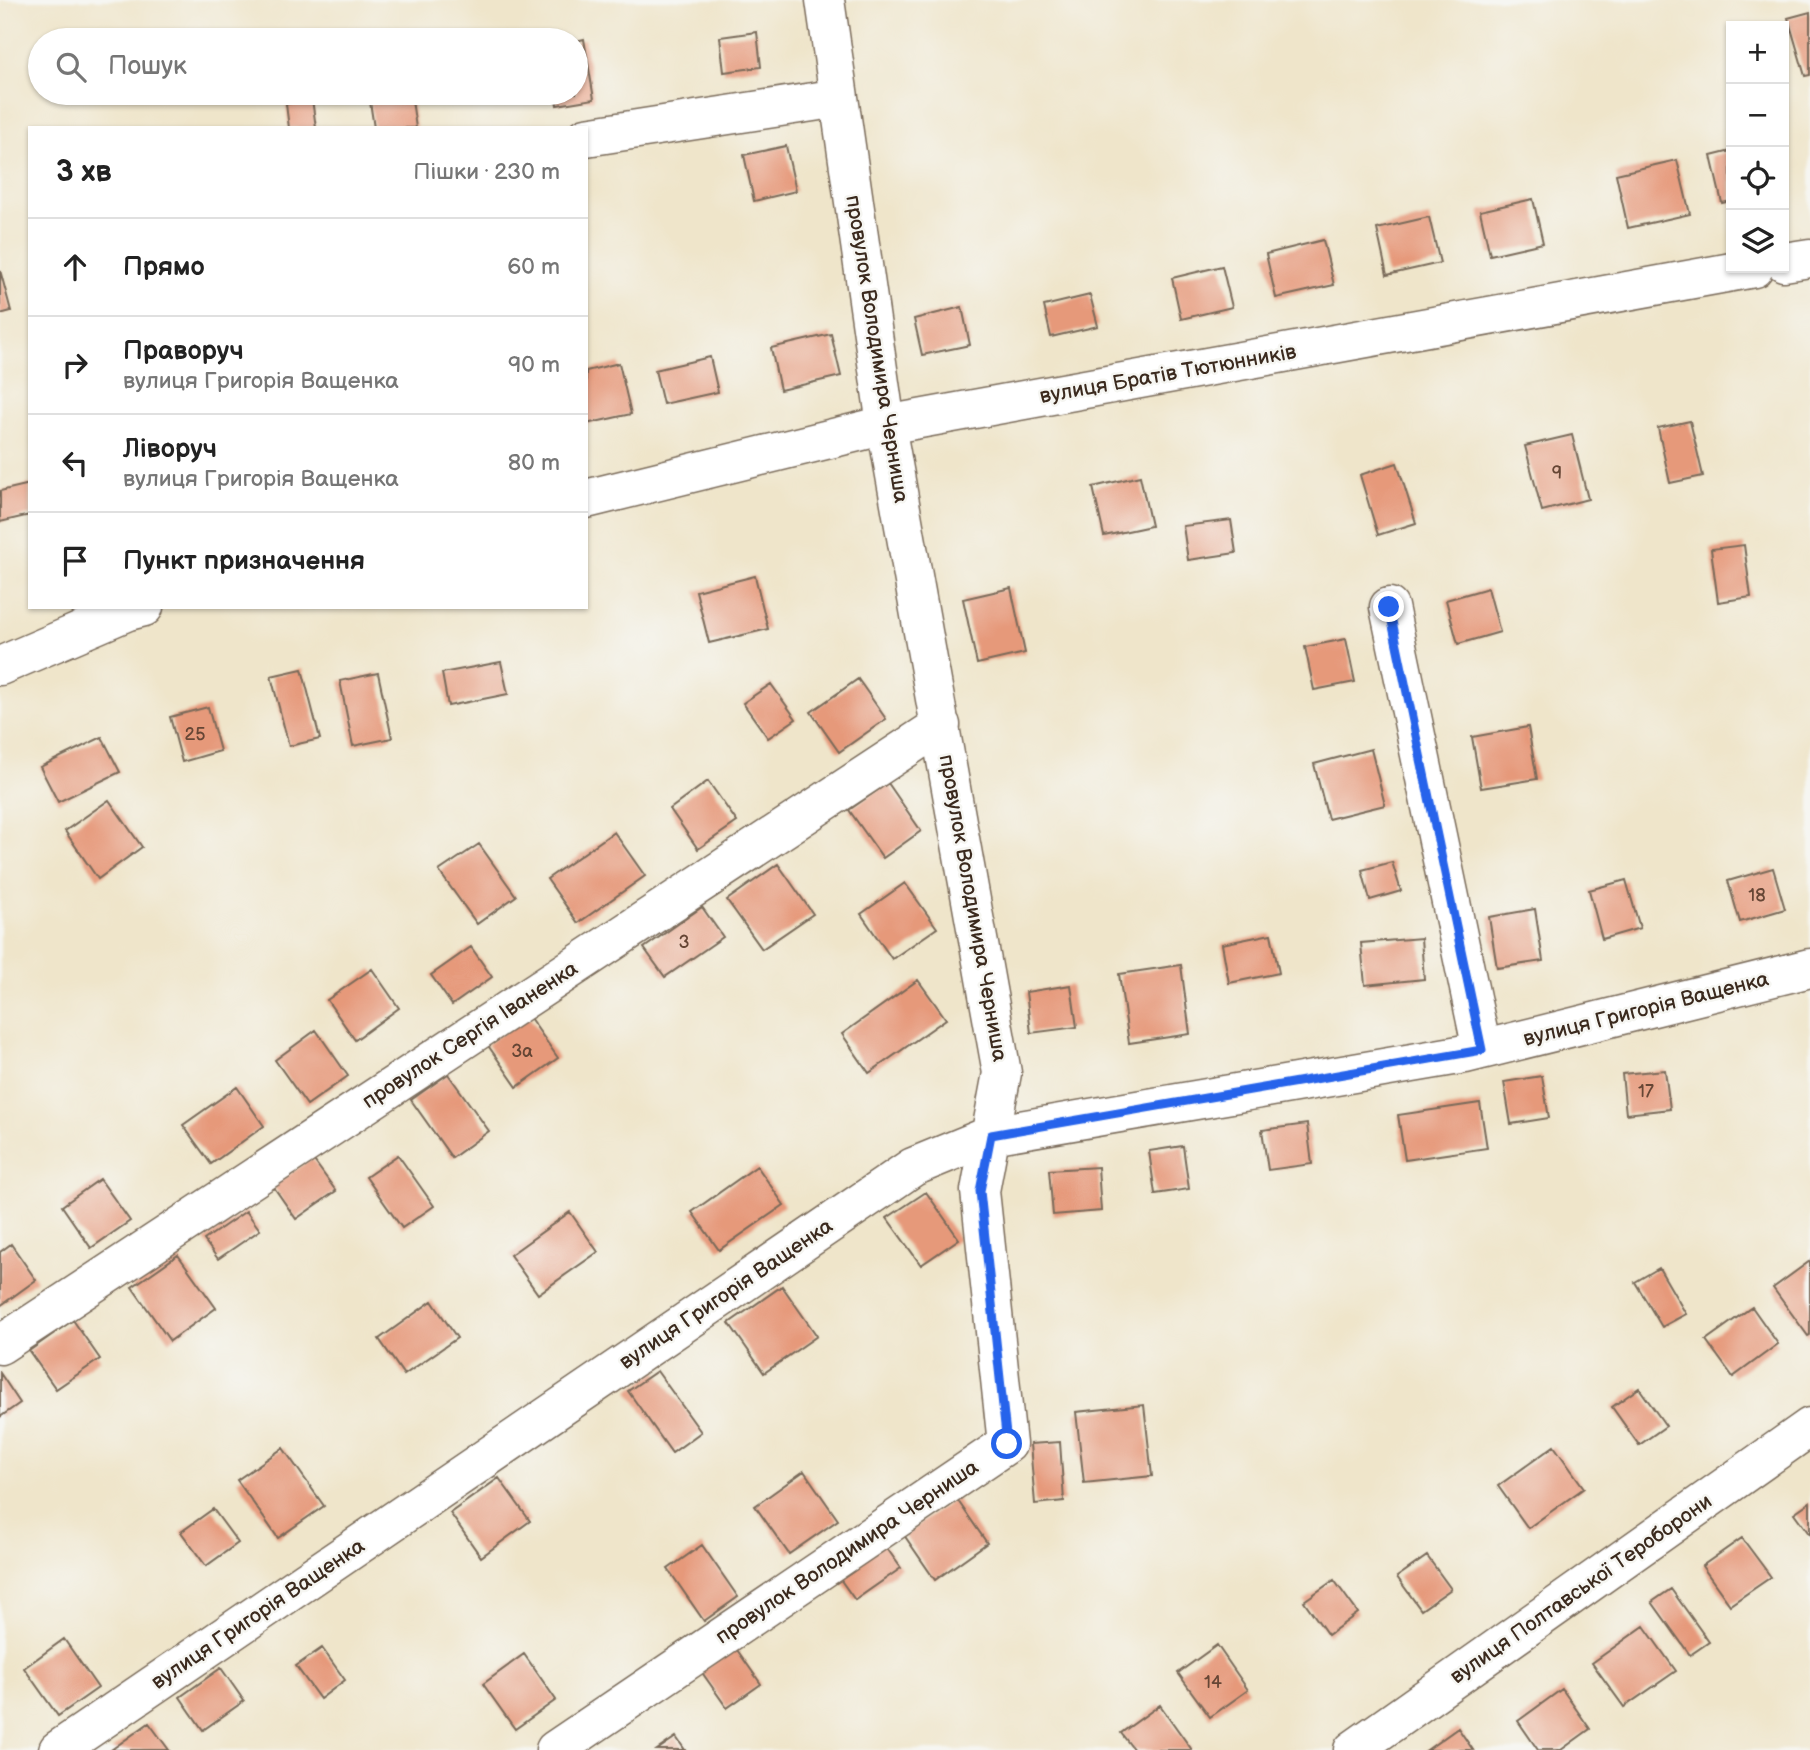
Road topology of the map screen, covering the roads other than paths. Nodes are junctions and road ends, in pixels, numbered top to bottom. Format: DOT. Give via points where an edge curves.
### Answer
graph roads {
  1 [pos="825,0"];
  2 [pos="839,98"];
  3 [pos="588,136"];
  4 [pos="1810,258"];
  5 [pos="1789,261"];
  6 [pos="1726,273"];
  7 [pos="886,425"];
  8 [pos="588,499"];
  9 [pos="1389,607"];
  10 [pos="136,609"];
  11 [pos="0,666"];
  12 [pos="941,725"];
  13 [pos="1810,968"];
  14 [pos="1482,1050"];
  15 [pos="991,1135"];
  16 [pos="0,1345"];
  17 [pos="1810,1427"];
  18 [pos="58,1750"];
  19 [pos="555,1750"];
  20 [pos="1353,1750"];
  1 -- 2 [label="street, провулок Володимира Черниша"];
  2 -- 3 [label="street"];
  2 -- 7 [label="street, провулок Володимира Черниша"];
  4 -- 5 [label="street"];
  6 -- 7 [label="street, вулиця Братів Тютюнників"];
  7 -- 8 [label="street, вулиця Братів Тютюнників"];
  7 -- 12 [label="street, провулок Володимира Черниша"];
  9 -- 14 [label="street"];
  10 -- 11 [label="street"];
  12 -- 15 [label="street, провулок Володимира Черниша" via="1002,1073"];
  12 -- 16 [label="street, провулок Сергія Іваненка"];
  13 -- 14 [label="street, вулиця Григорія Ващенка"];
  14 -- 15 [label="street, вулиця Григорія Ващенка"];
  15 -- 18 [label="street, вулиця Григорія Ващенка" via="913,1167"];
  15 -- 19 [label="street, провулок Володимира Черниша" via="980,1191 1007,1444"];
  17 -- 20 [label="street, вулиця Полтавської Тероборони"];
}
